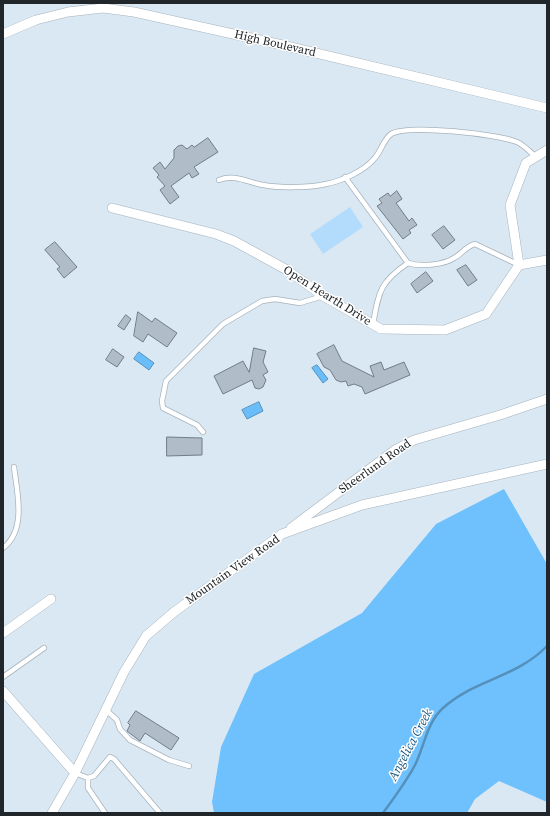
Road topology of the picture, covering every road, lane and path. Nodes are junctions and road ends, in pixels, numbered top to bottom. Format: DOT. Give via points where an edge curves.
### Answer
graph roads {
  1 [pos="3,34"];
  2 [pos="547,108"];
  3 [pos="547,150"];
  4 [pos="536,157"];
  5 [pos="345,177"];
  6 [pos="219,180"];
  7 [pos="112,208"];
  8 [pos="547,260"];
  9 [pos="408,263"];
  10 [pos="519,265"];
  11 [pos="323,296"];
  12 [pos="372,324"];
  13 [pos="547,399"];
  14 [pos="203,432"];
  15 [pos="547,464"];
  16 [pos="14,467"];
  17 [pos="282,534"];
  18 [pos="3,548"];
  19 [pos="51,598"];
  20 [pos="3,633"];
  21 [pos="44,648"];
  22 [pos="3,677"];
  23 [pos="3,691"];
  24 [pos="106,710"];
  25 [pos="189,766"];
  26 [pos="75,773"];
  27 [pos="88,778"];
  28 [pos="52,813"];
  29 [pos="105,813"];
  30 [pos="160,813"];
  1 -- 2 [label="street, High Boulevard" via="36,20 68,12 103,8 119,10 278,44"];
  3 -- 4 [label="street"];
  4 -- 5 [label="lane" via="517,142 497,136 451,131 400,131 389,136 368,164"];
  4 -- 10 [label="street" via="526,163 510,205"];
  5 -- 6 [label="lane" via="325,184 304,186 263,185 231,177"];
  5 -- 9 [label="lane"];
  7 -- 11 [label="street, Open Hearth Drive" via="216,234 234,241 287,270"];
  8 -- 10 [label="street"];
  9 -- 10 [label="lane" via="415,266 454,259 470,245 475,244"];
  9 -- 12 [label="lane" via="391,274 378,295"];
  10 -- 12 [label="street, Open Hearth Drive" via="486,314 445,330 381,329"];
  11 -- 12 [label="street, Open Hearth Drive"];
  11 -- 14 [label="lane" via="300,303 270,299 256,304 223,324 166,381 163,408 197,425"];
  13 -- 17 [label="street, Sheerlund Road" via="414,440 395,450"];
  15 -- 17 [label="street, Mountain View Road" via="362,505"];
  16 -- 18 [label="lane" via="18,501 17,530"];
  17 -- 24 [label="street, Mountain View Road" via="153,629 134,653"];
  19 -- 20 [label="street"];
  21 -- 22 [label="lane"];
  23 -- 26 [label="street"];
  24 -- 25 [label="lane" via="117,720 120,729 130,740 169,760"];
  24 -- 26 [label="street, Mountain View Road"];
  26 -- 27 [label="lane"];
  26 -- 28 [label="street, Mountain View Road"];
  27 -- 29 [label="lane" via="88,788"];
  27 -- 30 [label="lane" via="94,776 110,758 114,759"];
}
